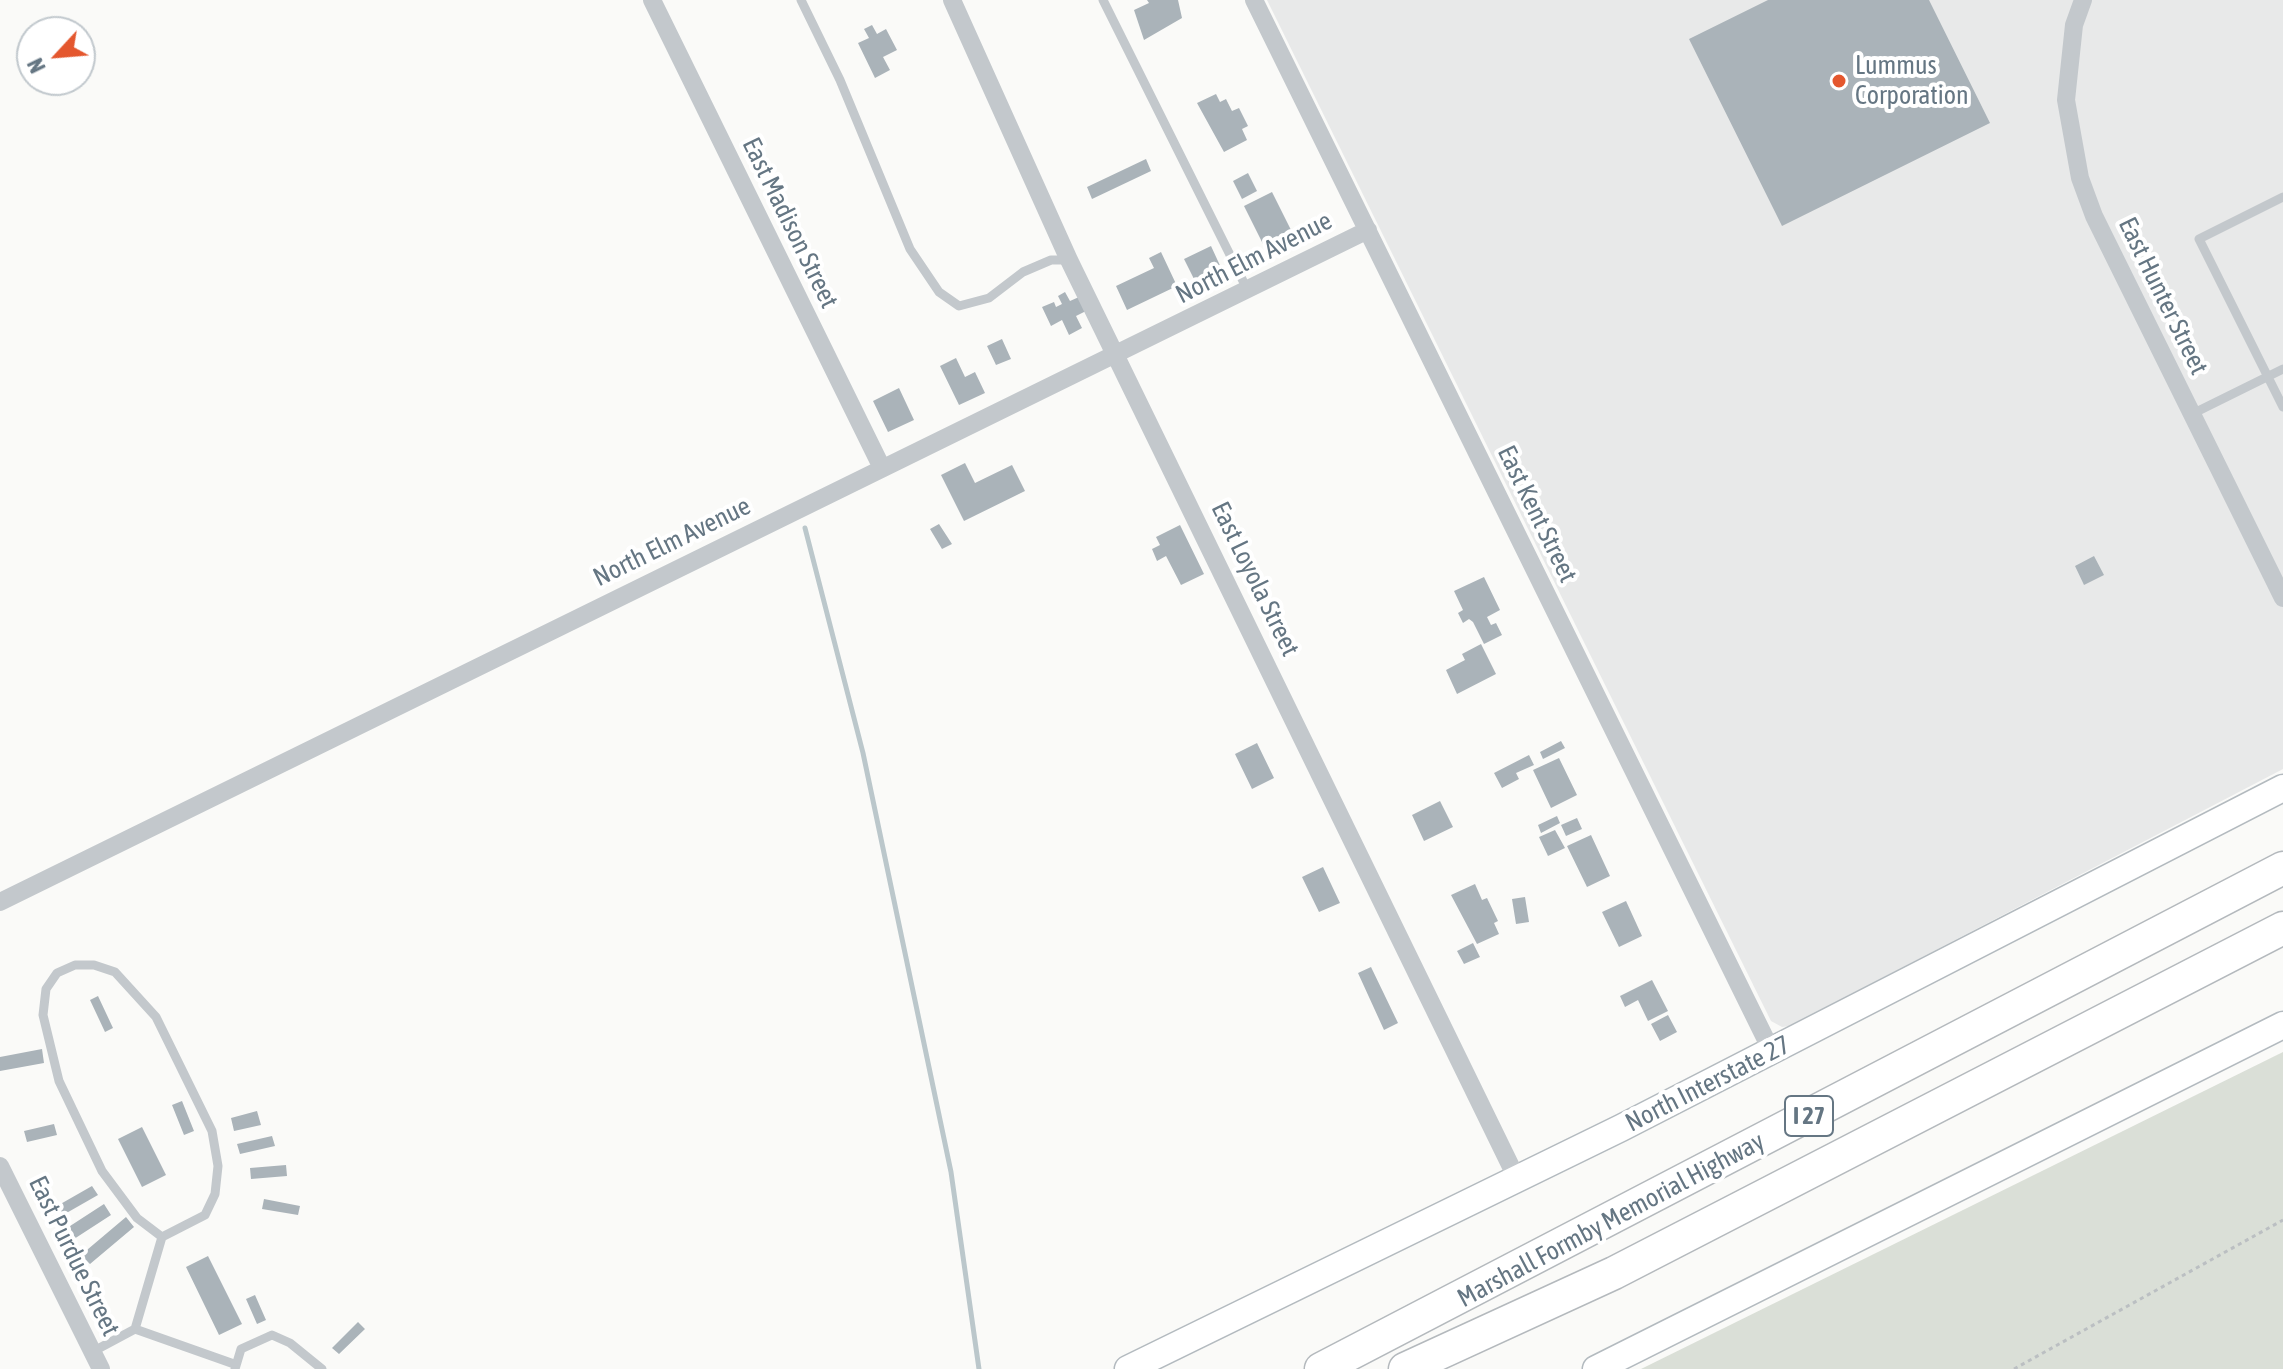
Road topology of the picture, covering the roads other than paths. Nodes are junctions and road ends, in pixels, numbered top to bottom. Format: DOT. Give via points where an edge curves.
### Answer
graph roads {
  1 [pos="652,0"];
  2 [pos="801,0"];
  3 [pos="952,0"];
  4 [pos="1103,0"];
  5 [pos="1254,0"];
  6 [pos="2083,0"];
  7 [pos="2283,197"];
  8 [pos="1368,230"];
  9 [pos="1069,260"];
  10 [pos="1248,291"];
  11 [pos="1117,356"];
  12 [pos="2283,369"];
  13 [pos="2269,376"];
  14 [pos="2283,407"];
  15 [pos="2192,414"];
  16 [pos="882,468"];
  17 [pos="2283,598"];
  18 [pos="2283,788"];
  19 [pos="2283,857"];
  20 [pos="2283,868"];
  21 [pos="0,902"];
  22 [pos="2283,928"];
  23 [pos="2129,947"];
  24 [pos="2283,1025"];
  25 [pos="1772,1052"];
  26 [pos="0,1166"];
  27 [pos="1517,1179"];
  28 [pos="162,1237"];
  29 [pos="1582,1288"];
  30 [pos="135,1329"];
  31 [pos="92,1352"];
  32 [pos="234,1366"];
  33 [pos="1322,1367"];
  34 [pos="101,1369"];
  35 [pos="322,1369"];
  36 [pos="1128,1369"];
  37 [pos="1405,1369"];
  38 [pos="1444,1369"];
  39 [pos="1596,1369"];
  1 -- 16 [label="street, East Madison Street"];
  2 -- 9 [label="lane" via="910,249 939,292 959,306 989,298 1023,272 1051,260"];
  3 -- 9 [label="street, East Loyola Street"];
  4 -- 10 [label="lane"];
  5 -- 8 [label="street, East Kent Street"];
  6 -- 15 [label="street, East Hunter Street" via="2074,25 2066,100 2080,178"];
  7 -- 13 [label="lane" via="2199,239"];
  8 -- 10 [label="street, North Elm Avenue"];
  8 -- 25 [label="street, East Kent Street"];
  9 -- 11 [label="street, East Loyola Street"];
  10 -- 11 [label="street, North Elm Avenue"];
  11 -- 16 [label="street, North Elm Avenue"];
  11 -- 27 [label="street, East Loyola Street"];
  12 -- 13 [label="lane"];
  13 -- 14 [label="lane"];
  13 -- 15 [label="lane"];
  15 -- 17 [label="street, East Hunter Street"];
  16 -- 21 [label="street, North Elm Avenue"];
  18 -- 25 [label="main road, North Interstate 27"];
  19 -- 23 [label="highway"];
  20 -- 23 [label="highway, Marshall Formby Memorial Highway / I 27"];
  22 -- 29 [label="highway, Marshall Formby Memorial Highway / I 27"];
  23 -- 33 [label="highway, Marshall Formby Memorial Highway / I 27"];
  24 -- 39 [label="main road"];
  25 -- 27 [label="main road, North Interstate 27"];
  26 -- 31 [label="street, East Purdue Street"];
  27 -- 36 [label="main road, North Interstate 27"];
  28 -- 28 [label="lane" via="205,1215 215,1194 218,1166 212,1131 156,1017 115,972 75,965 57,973 46,989 43,1015 59,1081 102,1171 137,1218"];
  28 -- 30 [label="lane"];
  29 -- 37 [label="highway, Marshall Formby Memorial Highway / I 27"];
  29 -- 38 [label="highway" via="1527,1326"];
  30 -- 31 [label="lane"];
  30 -- 32 [label="lane"];
  31 -- 34 [label="street, East Purdue Street"];
  32 -- 35 [label="lane" via="241,1349 272,1335"];
}
